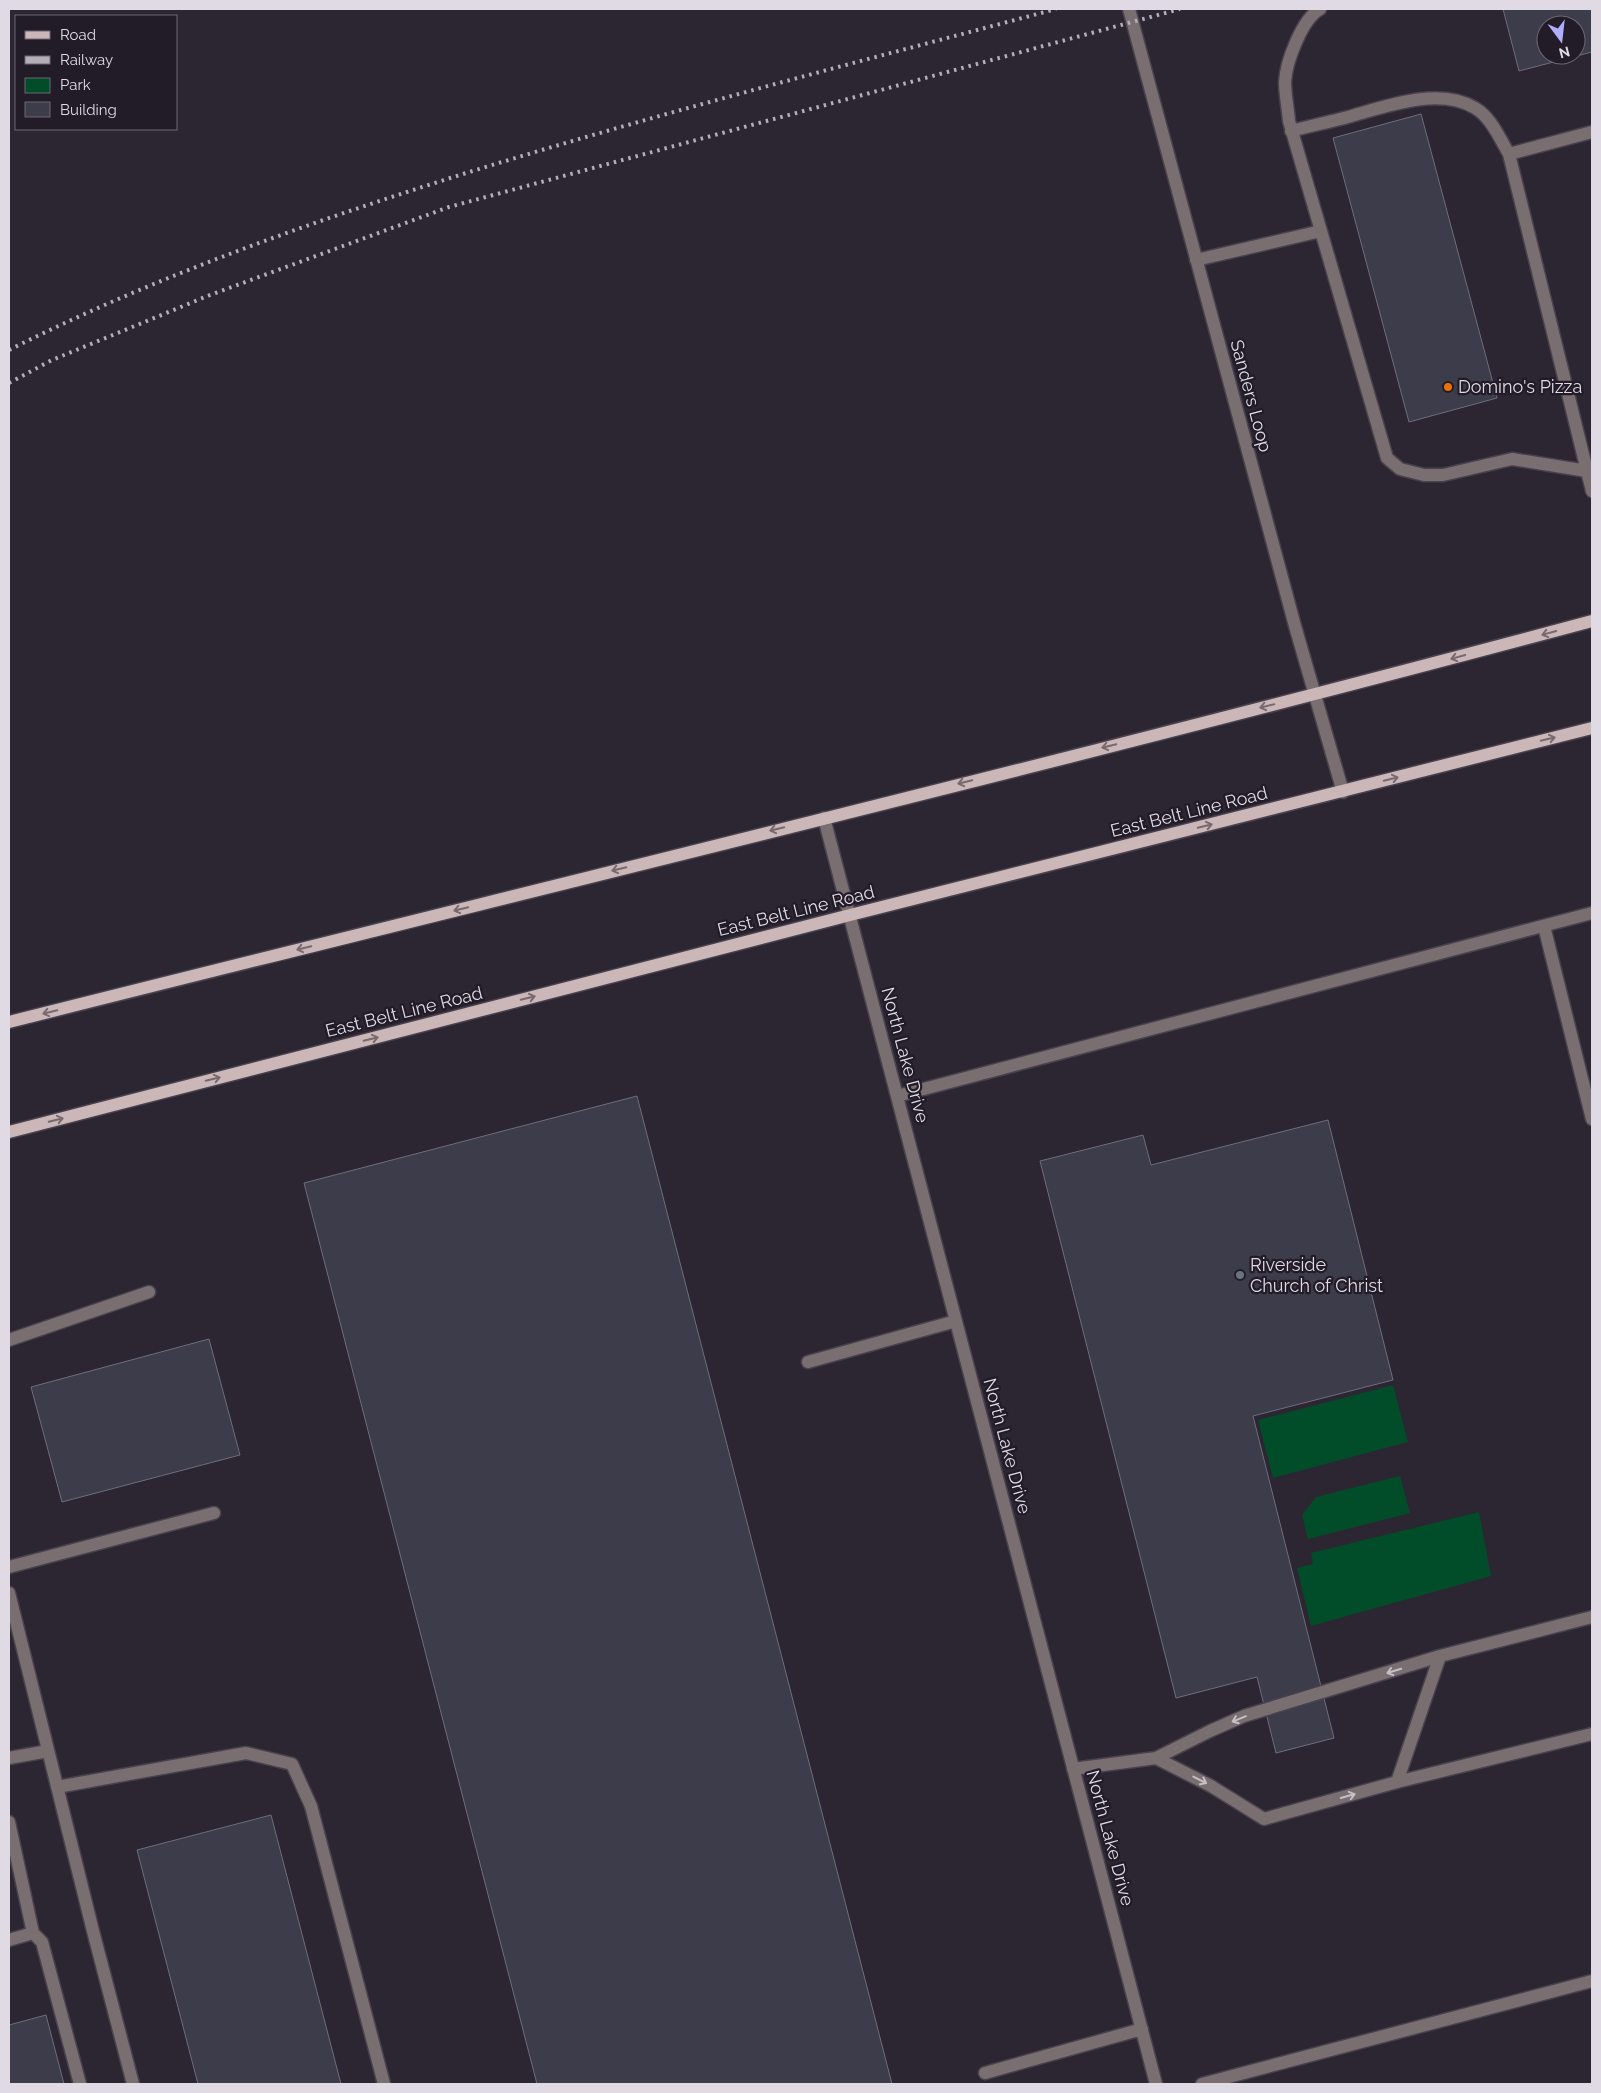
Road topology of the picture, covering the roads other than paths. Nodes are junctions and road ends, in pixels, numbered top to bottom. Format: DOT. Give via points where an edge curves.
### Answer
graph roads {
  1 [pos="1129,9"];
  2 [pos="1320,9"];
  3 [pos="1291,131"];
  4 [pos="1592,132"];
  5 [pos="1509,154"];
  6 [pos="1320,231"];
  7 [pos="1196,260"];
  8 [pos="1590,471"];
  9 [pos="1592,491"];
  10 [pos="1592,621"];
  11 [pos="1314,694"];
  12 [pos="1592,728"];
  13 [pos="1344,792"];
  14 [pos="824,818"];
  15 [pos="1592,913"];
  16 [pos="850,915"];
  17 [pos="1544,926"];
  18 [pos="9,1022"];
  19 [pos="897,1096"];
  20 [pos="1592,1119"];
  21 [pos="9,1132"];
  22 [pos="149,1292"];
  23 [pos="956,1321"];
  24 [pos="9,1340"];
  25 [pos="808,1362"];
  26 [pos="214,1514"];
  27 [pos="9,1567"];
  28 [pos="9,1593"];
  29 [pos="1592,1617"];
  30 [pos="1440,1656"];
  31 [pos="1592,1734"];
  32 [pos="48,1751"];
  33 [pos="9,1758"];
  34 [pos="1156,1758"];
  35 [pos="1073,1768"];
  36 [pos="1398,1782"];
  37 [pos="57,1787"];
  38 [pos="9,1822"];
  39 [pos="33,1933"];
  40 [pos="9,1940"];
  41 [pos="1592,1982"];
  42 [pos="1142,2029"];
  43 [pos="985,2073"];
  44 [pos="80,2084"];
  45 [pos="133,2084"];
  46 [pos="384,2084"];
  47 [pos="1156,2084"];
  48 [pos="1202,2084"];
  1 -- 7 [label="street, Sanders Loop"];
  2 -- 3 [label="street" via="1313,12 1294,45 1285,80"];
  3 -- 5 [label="street" via="1391,104 1419,99 1458,101 1476,108 1490,123"];
  3 -- 6 [label="street"];
  4 -- 5 [label="street"];
  5 -- 8 [label="street"];
  6 -- 7 [label="street"];
  6 -- 8 [label="street" via="1387,458 1400,469 1424,475 1443,475 1512,459"];
  7 -- 11 [label="street, Sanders Loop"];
  8 -- 9 [label="street"];
  10 -- 11 [label="main road, one-way"];
  11 -- 13 [label="street, Sanders Loop"];
  11 -- 14 [label="main road, one-way"];
  13 -- 12 [label="main road, East Belt Line Road, one-way"];
  16 -- 13 [label="main road, East Belt Line Road, one-way"];
  14 -- 16 [label="street, North Lake Drive"];
  14 -- 18 [label="main road, one-way"];
  15 -- 17 [label="street"];
  16 -- 19 [label="street, North Lake Drive"];
  21 -- 16 [label="main road, East Belt Line Road, one-way"];
  17 -- 19 [label="street"];
  17 -- 20 [label="street"];
  19 -- 23 [label="street, North Lake Drive"];
  22 -- 24 [label="street"];
  23 -- 25 [label="street"];
  23 -- 35 [label="street, North Lake Drive"];
  26 -- 27 [label="street"];
  28 -- 32 [label="street"];
  29 -- 30 [label="street"];
  30 -- 34 [label="street, one-way" via="1244,1716"];
  30 -- 36 [label="street"];
  31 -- 36 [label="street"];
  32 -- 33 [label="street"];
  32 -- 37 [label="street"];
  34 -- 35 [label="street"];
  34 -- 36 [label="street, one-way" via="1210,1786 1264,1820"];
  35 -- 42 [label="street, North Lake Drive"];
  37 -- 45 [label="street"];
  37 -- 46 [label="street" via="246,1753 292,1764 312,1806"];
  38 -- 39 [label="street"];
  39 -- 40 [label="street"];
  39 -- 44 [label="street" via="42,1942"];
  41 -- 48 [label="street"];
  42 -- 43 [label="street"];
  42 -- 47 [label="street, North Lake Drive"];
}
